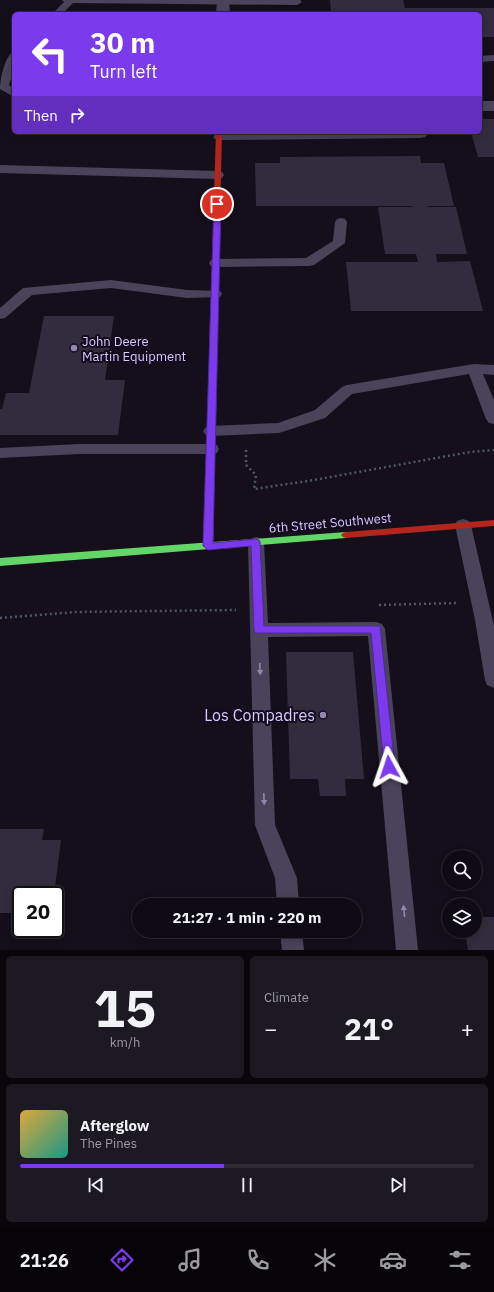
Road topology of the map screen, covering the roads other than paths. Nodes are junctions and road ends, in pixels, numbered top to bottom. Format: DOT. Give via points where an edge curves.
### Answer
graph roads {
  1 [pos="69,0"];
  2 [pos="298,1"];
  3 [pos="223,5"];
  4 [pos="59,12"];
  5 [pos="301,12"];
  6 [pos="494,58"];
  7 [pos="482,59"];
  8 [pos="12,61"];
  9 [pos="12,93"];
  10 [pos="482,106"];
  11 [pos="494,106"];
  12 [pos="328,134"];
  13 [pos="219,135"];
  14 [pos="421,135"];
  15 [pos="0,168"];
  16 [pos="218,175"];
  17 [pos="341,222"];
  18 [pos="216,263"];
  19 [pos="215,294"];
  20 [pos="0,315"];
  21 [pos="474,369"];
  22 [pos="494,370"];
  23 [pos="494,419"];
  24 [pos="211,431"];
  25 [pos="211,449"];
  26 [pos="0,453"];
  27 [pos="494,523"];
  28 [pos="463,526"];
  29 [pos="256,542"];
  30 [pos="208,546"];
  31 [pos="0,562"];
  32 [pos="259,630"];
  33 [pos="494,680"];
  34 [pos="287,898"];
  35 [pos="292,938"];
  36 [pos="293,950"];
  37 [pos="407,950"];
  1 -- 3 [label="lane"];
  1 -- 4 [label="lane"];
  2 -- 3 [label="lane"];
  2 -- 5 [label="lane"];
  6 -- 7 [label="lane"];
  8 -- 9 [label="lane" via="3,86"];
  10 -- 11 [label="street"];
  12 -- 13 [label="lane"];
  12 -- 14 [label="lane"];
  13 -- 16 [label="street"];
  15 -- 16 [label="lane"];
  16 -- 18 [label="street"];
  17 -- 18 [label="lane" via="339,243 309,262"];
  18 -- 19 [label="street"];
  19 -- 20 [label="lane" via="187,294 111,284 28,291"];
  19 -- 24 [label="street"];
  21 -- 22 [label="lane"];
  21 -- 23 [label="lane"];
  21 -- 24 [label="lane" via="347,390 320,414 279,428"];
  24 -- 25 [label="street"];
  25 -- 26 [label="lane" via="79,449"];
  25 -- 30 [label="street"];
  27 -- 28 [label="street, 6th Street Southwest"];
  28 -- 29 [label="street, 6th Street Southwest"];
  28 -- 33 [label="lane" via="484,620"];
  29 -- 30 [label="street, 6th Street Southwest"];
  29 -- 32 [label="lane"];
  30 -- 31 [label="street, 6th Street Southwest"];
  32 -- 34 [label="lane, one-way" via="265,825 286,878"];
  37 -- 32 [label="lane, one-way" via="376,629"];
  35 -- 36 [label="lane"];
}
